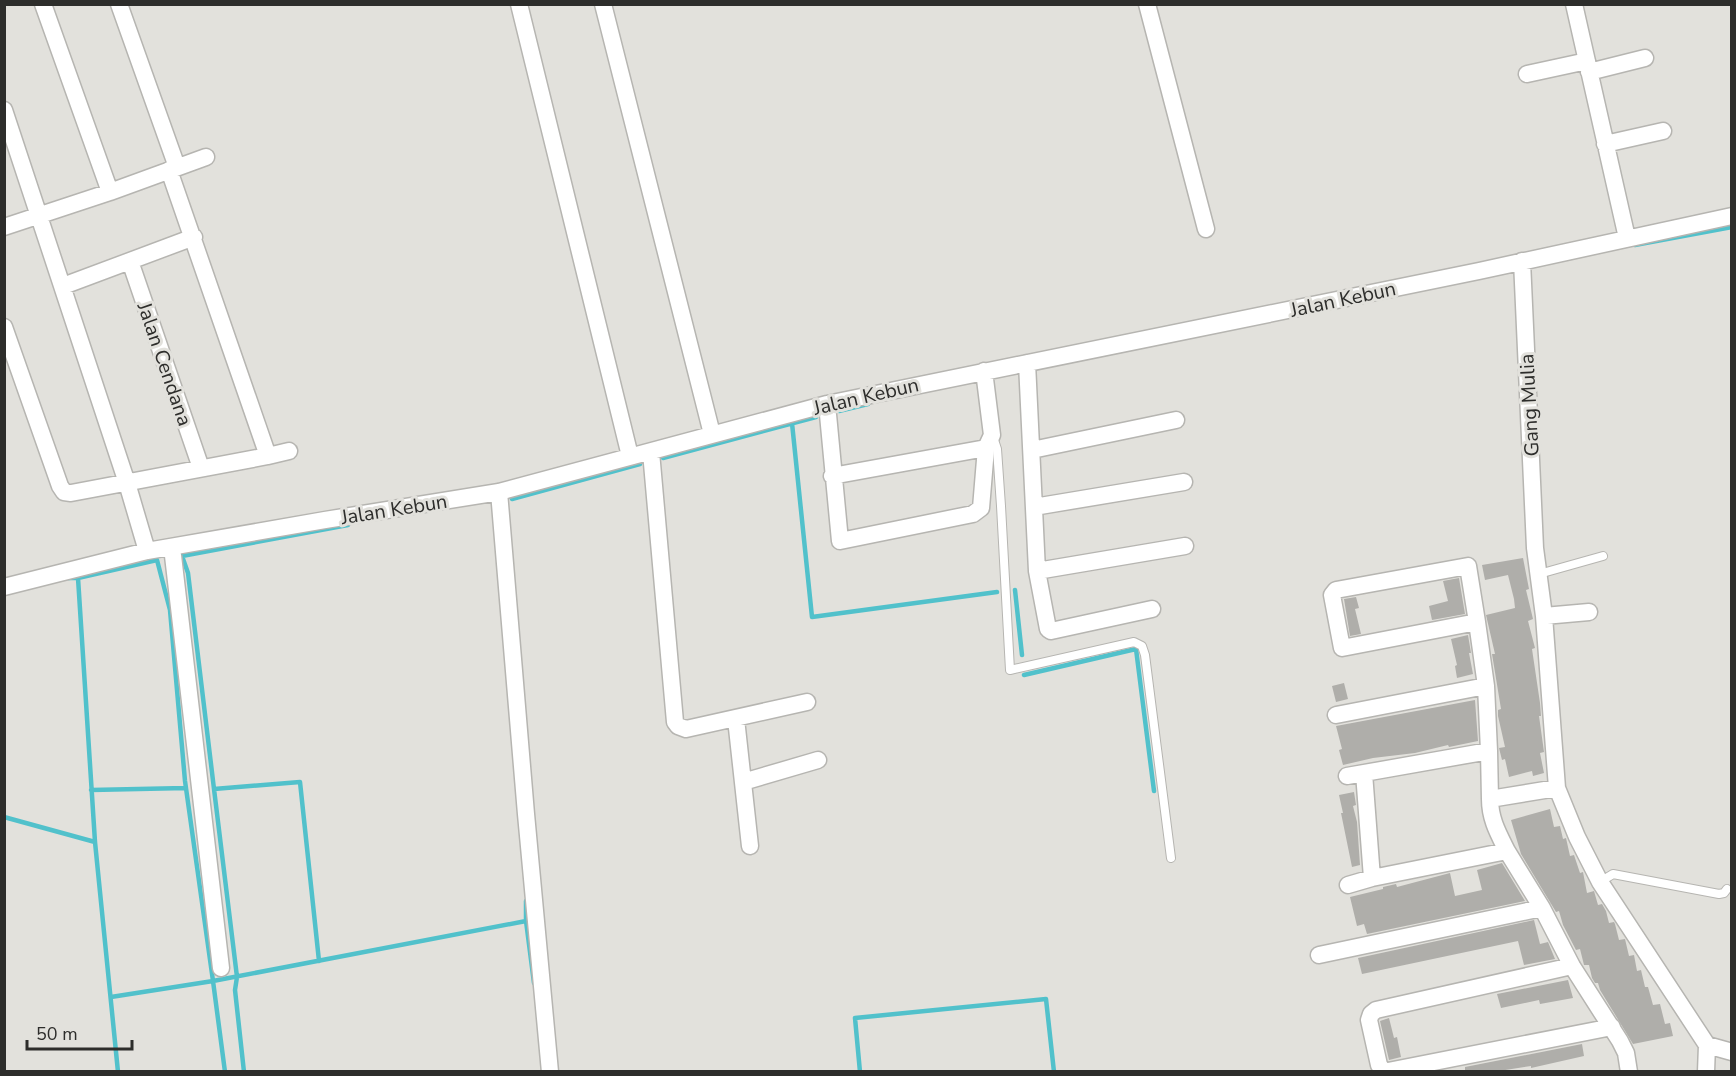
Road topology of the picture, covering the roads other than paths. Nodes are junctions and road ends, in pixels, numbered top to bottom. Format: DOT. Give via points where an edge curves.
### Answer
graph roads {
  1 [pos="43,4"];
  2 [pos="118,4"];
  3 [pos="519,4"];
  4 [pos="603,4"];
  5 [pos="1147,4"];
  6 [pos="1574,4"];
  7 [pos="1645,58"];
  8 [pos="1588,66"];
  9 [pos="1527,74"];
  10 [pos="4,110"];
  11 [pos="1663,131"];
  12 [pos="9,137"];
  13 [pos="1605,144"];
  14 [pos="207,157"];
  15 [pos="173,169"];
  16 [pos="110,192"];
  17 [pos="40,215"];
  18 [pos="1731,216"];
  19 [pos="4,227"];
  20 [pos="1206,229"];
  21 [pos="194,237"];
  22 [pos="1627,238"];
  23 [pos="130,261"];
  24 [pos="1522,261"];
  25 [pos="63,286"];
  26 [pos="4,327"];
  27 [pos="1027,363"];
  28 [pos="984,371"];
  29 [pos="827,404"];
  30 [pos="1176,420"];
  31 [pos="712,434"];
  32 [pos="989,442"];
  33 [pos="1032,450"];
  34 [pos="290,451"];
  35 [pos="651,452"];
  36 [pos="268,456"];
  37 [pos="630,456"];
  38 [pos="201,468"];
  39 [pos="832,476"];
  40 [pos="1184,482"];
  41 [pos="127,483"];
  42 [pos="500,492"];
  43 [pos="1034,507"];
  44 [pos="1185,546"];
  45 [pos="172,547"];
  46 [pos="147,551"];
  47 [pos="1603,556"];
  48 [pos="1037,571"];
  49 [pos="1539,574"];
  50 [pos="4,586"];
  51 [pos="1152,609"];
  52 [pos="1589,612"];
  53 [pos="1544,616"];
  54 [pos="1477,622"];
  55 [pos="1485,686"];
  56 [pos="807,702"];
  57 [pos="1336,715"];
  58 [pos="736,719"];
  59 [pos="1489,751"];
  60 [pos="818,760"];
  61 [pos="1364,773"];
  62 [pos="1347,776"];
  63 [pos="743,782"];
  64 [pos="1557,788"];
  65 [pos="1490,799"];
  66 [pos="750,846"];
  67 [pos="1507,851"];
  68 [pos="1172,858"];
  69 [pos="1372,878"];
  70 [pos="1600,882"];
  71 [pos="1348,885"];
  72 [pos="1727,889"];
  73 [pos="1542,908"];
  74 [pos="1319,955"];
  75 [pos="1572,966"];
  76 [pos="221,968"];
  77 [pos="1612,1027"];
  78 [pos="1707,1045"];
  79 [pos="1731,1052"];
  80 [pos="550,1071"];
  81 [pos="1629,1071"];
  82 [pos="1706,1071"];
  1 -- 16 [label="street"];
  2 -- 15 [label="street"];
  3 -- 37 [label="street"];
  4 -- 31 [label="street"];
  5 -- 20 [label="street"];
  6 -- 8 [label="street"];
  7 -- 8 [label="street"];
  8 -- 9 [label="street"];
  8 -- 13 [label="street"];
  10 -- 12 [label="street"];
  11 -- 13 [label="street"];
  12 -- 17 [label="street"];
  13 -- 22 [label="street"];
  14 -- 15 [label="street"];
  15 -- 16 [label="street"];
  15 -- 21 [label="street"];
  16 -- 17 [label="street"];
  17 -- 19 [label="street"];
  17 -- 25 [label="street"];
  18 -- 22 [label="street, Jalan Kebun"];
  21 -- 23 [label="street"];
  21 -- 36 [label="street"];
  22 -- 24 [label="street, Jalan Kebun"];
  23 -- 25 [label="street"];
  23 -- 38 [label="street, Jalan Cendana"];
  24 -- 27 [label="street, Jalan Kebun"];
  24 -- 49 [label="street, Gang Mulia"];
  25 -- 41 [label="street"];
  26 -- 41 [label="street" via="64,492"];
  27 -- 28 [label="street, Jalan Kebun"];
  27 -- 33 [label="street"];
  28 -- 29 [label="street, Jalan Kebun"];
  28 -- 32 [label="street"];
  29 -- 31 [label="street, Jalan Kebun"];
  29 -- 39 [label="street"];
  30 -- 33 [label="street"];
  31 -- 35 [label="street, Jalan Kebun"];
  32 -- 39 [label="street"];
  32 -- 39 [label="street" via="981,508 973,514 840,541"];
  32 -- 68 [label="lane" via="997,449 1010,670 1134,642 1142,646"];
  33 -- 43 [label="street"];
  34 -- 36 [label="street"];
  35 -- 37 [label="street, Jalan Kebun"];
  35 -- 58 [label="street" via="675,722 686,729"];
  36 -- 38 [label="street"];
  37 -- 42 [label="street, Jalan Kebun"];
  38 -- 41 [label="street"];
  40 -- 43 [label="street"];
  41 -- 46 [label="street"];
  42 -- 45 [label="street, Jalan Kebun"];
  42 -- 80 [label="street"];
  43 -- 48 [label="street"];
  44 -- 48 [label="street"];
  45 -- 46 [label="street, Jalan Kebun"];
  45 -- 76 [label="street"];
  46 -- 50 [label="street, Jalan Kebun"];
  47 -- 49 [label="lane"];
  48 -- 51 [label="street" via="1051,631"];
  49 -- 53 [label="street, Gang Mulia"];
  52 -- 53 [label="street"];
  53 -- 64 [label="street, Gang Mulia"];
  54 -- 54 [label="street" via="1468,566 1336,591 1332,595 1342,648"];
  54 -- 55 [label="street"];
  55 -- 57 [label="street"];
  55 -- 59 [label="street"];
  56 -- 58 [label="street"];
  58 -- 63 [label="street"];
  59 -- 61 [label="street"];
  59 -- 65 [label="street"];
  60 -- 63 [label="street"];
  61 -- 62 [label="street"];
  61 -- 69 [label="street"];
  63 -- 66 [label="street"];
  64 -- 65 [label="street"];
  64 -- 70 [label="street, Gang Mulia"];
  65 -- 67 [label="street" via="1493,824"];
  67 -- 69 [label="street"];
  67 -- 73 [label="street"];
  69 -- 71 [label="street"];
  70 -- 72 [label="lane" via="1613,874 1719,894"];
  70 -- 78 [label="street, Gang Mulia"];
  73 -- 74 [label="street"];
  73 -- 75 [label="street"];
  75 -- 77 [label="street"];
  75 -- 77 [label="street" via="1376,1010 1369,1020 1379,1065 1388,1071"];
  77 -- 81 [label="street" via="1623,1046"];
  78 -- 79 [label="street"];
  78 -- 82 [label="street"];
}
